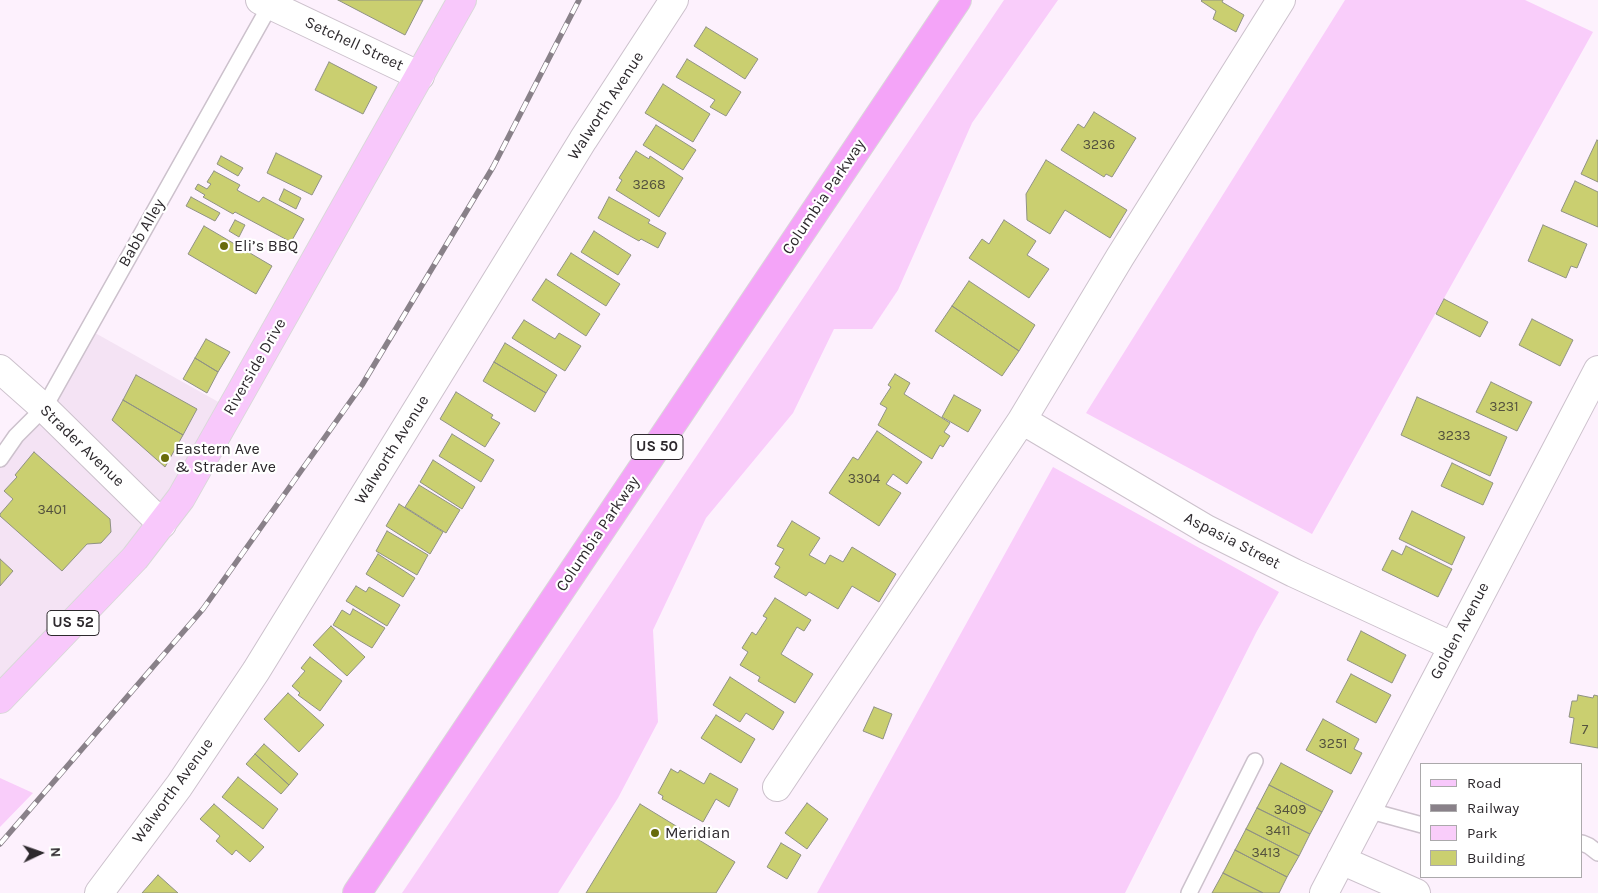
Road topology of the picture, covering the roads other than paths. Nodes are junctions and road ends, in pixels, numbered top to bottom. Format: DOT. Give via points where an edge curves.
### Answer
graph roads {
  1 [pos="462,0"];
  2 [pos="674,0"];
  3 [pos="957,0"];
  4 [pos="1280,0"];
  5 [pos="268,2"];
  6 [pos="420,76"];
  7 [pos="0,369"];
  8 [pos="1598,370"];
  9 [pos="44,408"];
  10 [pos="1022,420"];
  11 [pos="0,459"];
  12 [pos="162,524"];
  13 [pos="1452,646"];
  14 [pos="0,699"];
  15 [pos="1255,761"];
  16 [pos="777,787"];
  17 [pos="1367,810"];
  18 [pos="1420,824"];
  19 [pos="1583,843"];
  20 [pos="1598,854"];
  21 [pos="1341,860"];
  22 [pos="99,893"];
  23 [pos="357,893"];
  24 [pos="1189,893"];
  25 [pos="1324,893"];
  26 [pos="1416,893"];
  1 -- 6 [label="main road, Riverside Drive / US 52"];
  2 -- 22 [label="street, Walworth Avenue" via="256,671 179,786"];
  3 -- 23 [label="highway, Columbia Parkway / US 50"];
  4 -- 10 [label="street"];
  5 -- 6 [label="street, Setchell Street"];
  5 -- 9 [label="lane, Babb Alley"];
  6 -- 12 [label="main road, Riverside Drive / US 52" via="181,498"];
  7 -- 9 [label="street, Strader Avenue"];
  8 -- 13 [label="street, Golden Avenue"];
  9 -- 11 [label="lane, Babb Alley" via="16,436"];
  9 -- 12 [label="street, Strader Avenue"];
  10 -- 13 [label="street, Aspasia Street" via="1206,529"];
  10 -- 16 [label="street"];
  12 -- 14 [label="main road, Riverside Drive / US 52" via="135,558"];
  13 -- 17 [label="street, Golden Avenue"];
  15 -- 24 [label="lane"];
  17 -- 18 [label="lane"];
  17 -- 21 [label="street, Golden Avenue"];
  19 -- 20 [label="lane"];
  21 -- 25 [label="street, Golden Avenue"];
  21 -- 26 [label="street"];
}
